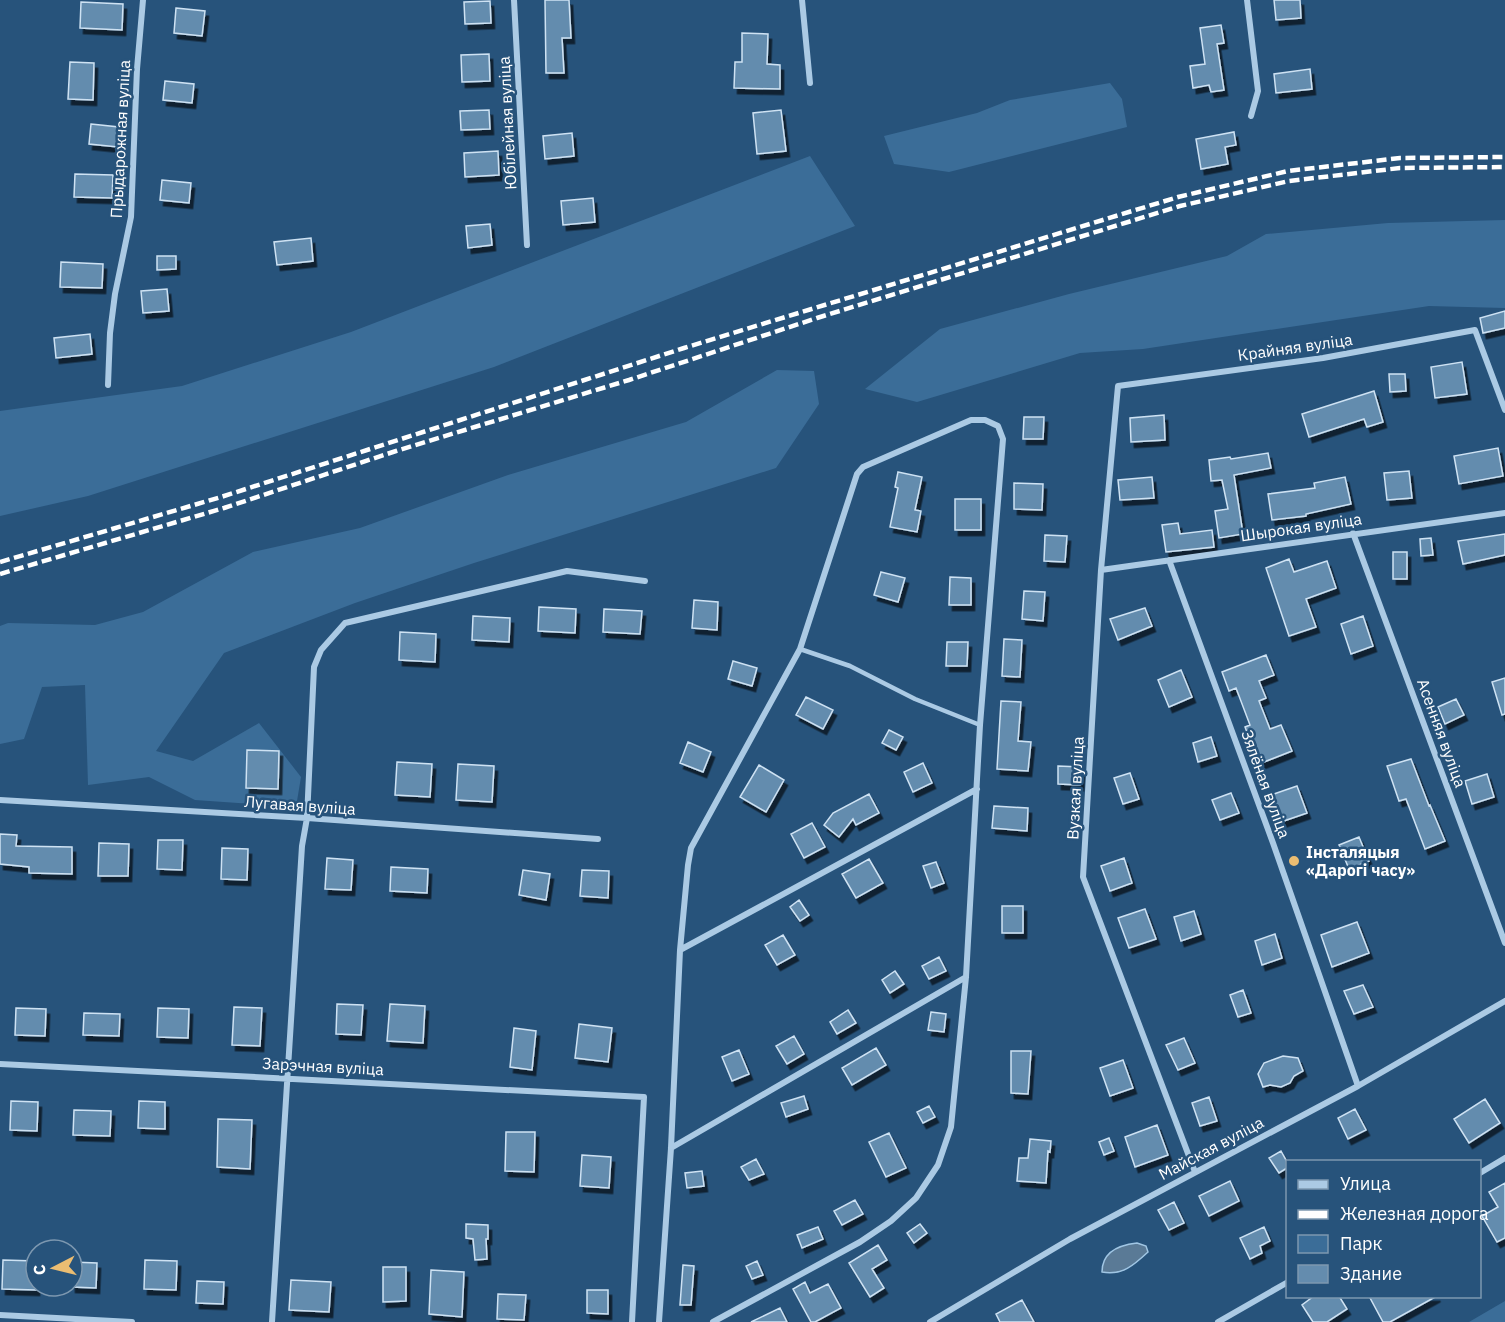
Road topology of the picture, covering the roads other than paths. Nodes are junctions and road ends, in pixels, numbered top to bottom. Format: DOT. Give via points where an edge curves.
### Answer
graph roads {
  1 [pos="143,0"];
  2 [pos="514,0"];
  3 [pos="802,0"];
  4 [pos="1247,0"];
  5 [pos="810,83"];
  6 [pos="1251,116"];
  7 [pos="528,245"];
  8 [pos="108,385"];
  9 [pos="1118,386"];
  10 [pos="1505,410"];
  11 [pos="1505,513"];
  12 [pos="1353,533"];
  13 [pos="1169,560"];
  14 [pos="1101,570"];
  15 [pos="645,581"];
  16 [pos="800,649"];
  17 [pos="980,725"];
  18 [pos="976,789"];
  19 [pos="0,800"];
  20 [pos="307,818"];
  21 [pos="598,839"];
  22 [pos="1505,943"];
  23 [pos="680,950"];
  24 [pos="966,977"];
  25 [pos="1505,1000"];
  26 [pos="0,1064"];
  27 [pos="287,1078"];
  28 [pos="1358,1086"];
  29 [pos="671,1148"];
  30 [pos="1505,1158"];
  31 [pos="1195,1172"];
  32 [pos="1481,1172"];
  33 [pos="1286,1283"];
  34 [pos="0,1315"];
  35 [pos="132,1322"];
  36 [pos="272,1322"];
  37 [pos="632,1322"];
  38 [pos="659,1322"];
  39 [pos="712,1322"];
  40 [pos="930,1322"];
  41 [pos="1218,1322"];
  1 -- 8 [label="street, Прыдарожная вуліца" via="130,217 113,314"];
  2 -- 7 [label="street, Юбілейная вуліца"];
  3 -- 5 [label="street"];
  4 -- 6 [label="street" via="1258,91"];
  9 -- 10 [label="street, Крайняя вуліца" via="1323,358 1475,330"];
  9 -- 14 [label="street, Вузкая вуліца"];
  11 -- 12 [label="street, Шырокая вуліца"];
  12 -- 13 [label="street, Шырокая вуліца"];
  12 -- 22 [label="street, Асенняя вуліца"];
  13 -- 14 [label="street, Шырокая вуліца"];
  13 -- 28 [label="street, Зялёная вуліца"];
  14 -- 31 [label="street, Вузкая вуліца" via="1083,877"];
  15 -- 20 [label="street" via="567,571 345,623 321,650 314,667"];
  16 -- 17 [label="lane" via="849,666"];
  16 -- 17 [label="street" via="857,474 863,467 971,420 985,420 998,426 1003,439"];
  16 -- 23 [label="street" via="692,848"];
  17 -- 18 [label="street"];
  18 -- 23 [label="street"];
  18 -- 24 [label="street"];
  19 -- 20 [label="street, Лугавая вуліца"];
  20 -- 21 [label="street, Лугавая вуліца"];
  20 -- 27 [label="street"];
  23 -- 29 [label="street"];
  24 -- 29 [label="street"];
  24 -- 39 [label="street" via="951,1127 938,1165 916,1198 860,1242"];
  25 -- 28 [label="street, Майская вуліца"];
  26 -- 27 [label="street, Зарэчная вуліца"];
  27 -- 36 [label="street"];
  27 -- 37 [label="street, Зарэчная вуліца" via="644,1097"];
  28 -- 31 [label="street, Майская вуліца"];
  29 -- 38 [label="street"];
  30 -- 32 [label="street"];
  31 -- 40 [label="street, Майская вуліца" via="1070,1239"];
  33 -- 41 [label="street"];
  34 -- 35 [label="street"];
}
